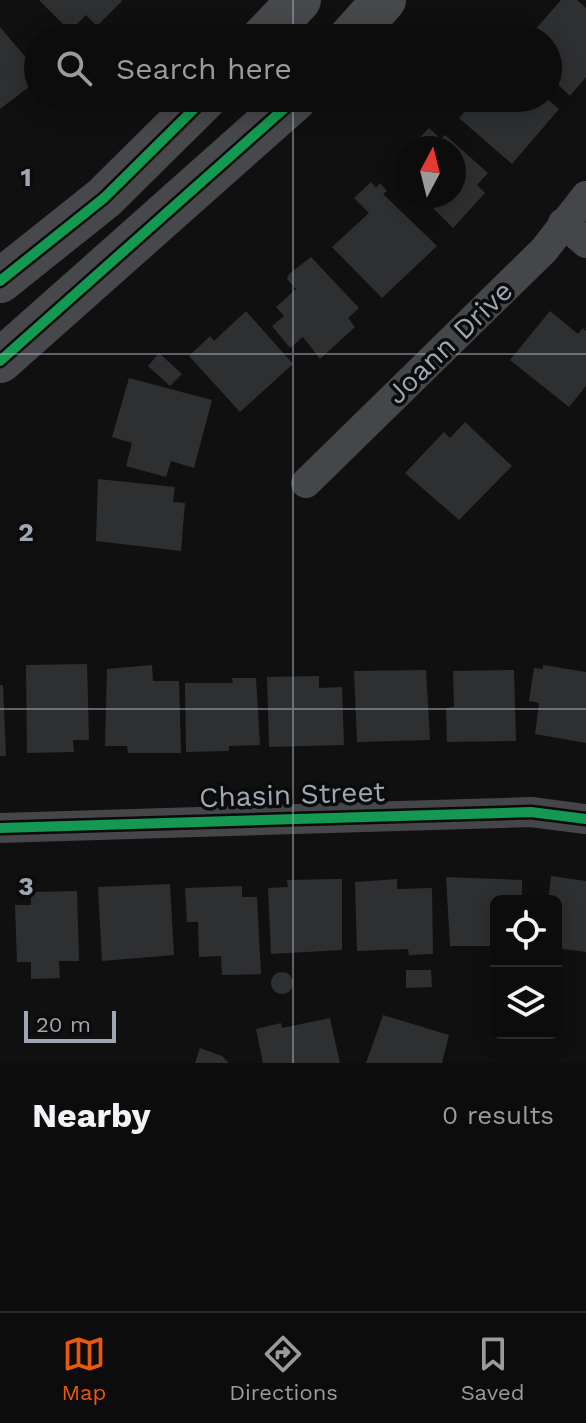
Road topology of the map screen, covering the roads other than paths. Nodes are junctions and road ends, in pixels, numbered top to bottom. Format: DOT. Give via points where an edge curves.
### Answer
graph roads {
  1 [pos="299,0"];
  2 [pos="384,0"];
  3 [pos="276,24"];
  4 [pos="363,24"];
  5 [pos="191,112"];
  6 [pos="280,112"];
  7 [pos="586,196"];
  8 [pos="575,233"];
  9 [pos="0,281"];
  10 [pos="0,361"];
  11 [pos="306,483"];
  12 [pos="586,819"];
  13 [pos="0,828"];
  1 -- 3 [label="main road"];
  2 -- 4 [label="main road"];
  5 -- 9 [label="main road" via="104,198"];
  6 -- 10 [label="main road"];
  7 -- 8 [label="street, Joann Drive"];
  8 -- 11 [label="street, Joann Drive" via="544,250"];
  12 -- 13 [label="street, Chasin Street" via="531,812"];
}
